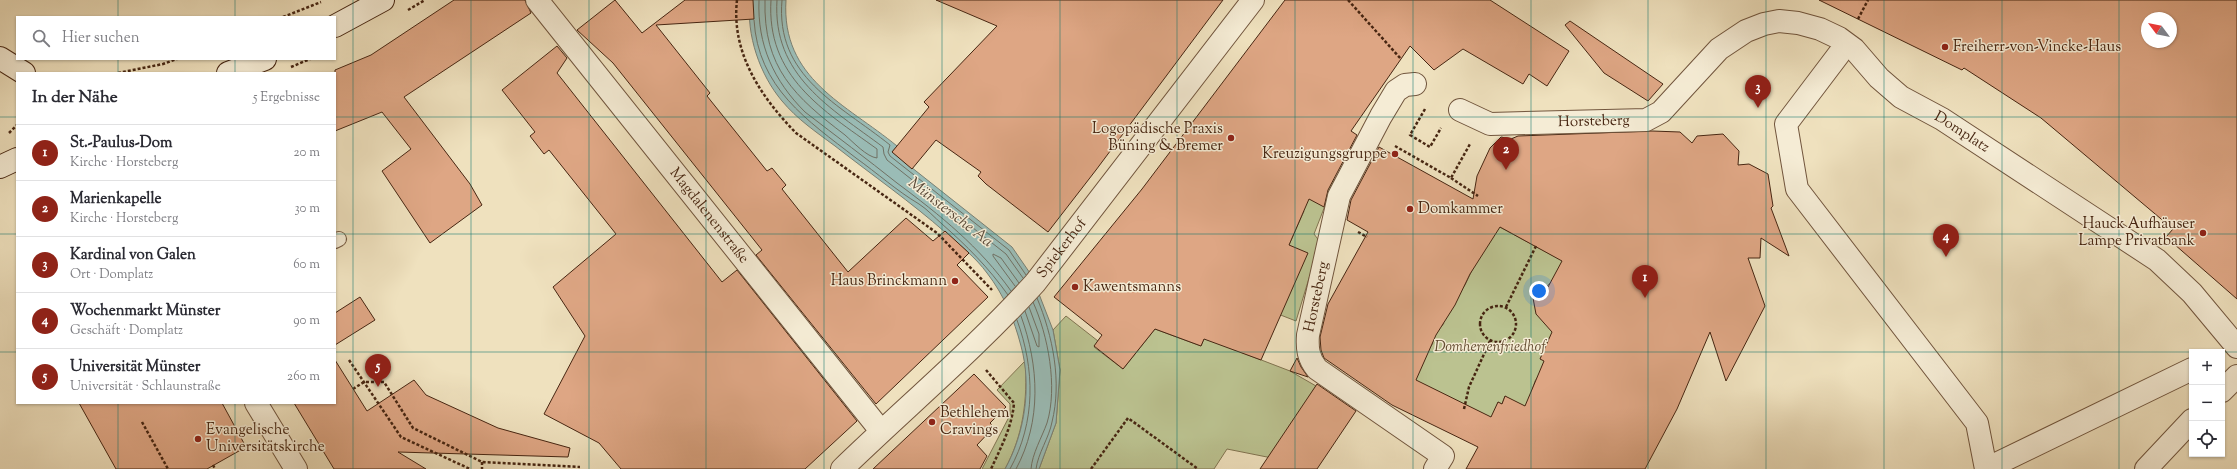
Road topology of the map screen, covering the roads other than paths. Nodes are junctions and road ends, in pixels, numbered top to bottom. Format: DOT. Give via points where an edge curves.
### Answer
graph roads {
  1 [pos="383,0"];
  2 [pos="537,0"];
  3 [pos="1253,0"];
  4 [pos="336,25"];
  5 [pos="1839,54"];
  6 [pos="0,58"];
  7 [pos="262,60"];
  8 [pos="22,72"];
  9 [pos="231,72"];
  10 [pos="1415,84"];
  11 [pos="1675,98"];
  12 [pos="1460,110"];
  13 [pos="16,159"];
  14 [pos="0,167"];
  15 [pos="2237,347"];
  16 [pos="2225,353"];
  17 [pos="2189,370"];
  18 [pos="2237,376"];
  19 [pos="2225,387"];
  20 [pos="257,404"];
  21 [pos="2191,421"];
  22 [pos="881,431"];
  23 [pos="296,469"];
  24 [pos="842,469"];
  25 [pos="1435,469"];
  26 [pos="1986,469"];
  27 [pos="2146,469"];
  1 -- 4 [label="street"];
  2 -- 22 [label="street, Magdalenenstraße"];
  3 -- 22 [label="street, Spiekerhof" via="1035,283 1010,311"];
  5 -- 26 [label="street" via="1786,124 1797,189 1977,424"];
  6 -- 8 [label="street"];
  7 -- 9 [label="street"];
  10 -- 25 [label="street, Horsteberg" via="1405,85 1396,91 1339,196 1307,348 1317,369 1443,456"];
  11 -- 12 [label="street, Horsteberg" via="1662,112 1646,120 1490,124"];
  11 -- 15 [label="street, Domplatz" via="1720,49 1756,27 1771,22 1790,22 1826,31 1854,49 1879,78 1901,97 1942,119 2157,260 2192,293"];
  13 -- 14 [label="street"];
  15 -- 16 [label="street, Domplatz"];
  17 -- 26 [label="street"];
  18 -- 19 [label="street"];
  20 -- 23 [label="street"];
  21 -- 27 [label="street"];
  22 -- 24 [label="street, Spiekerhof"];
}
